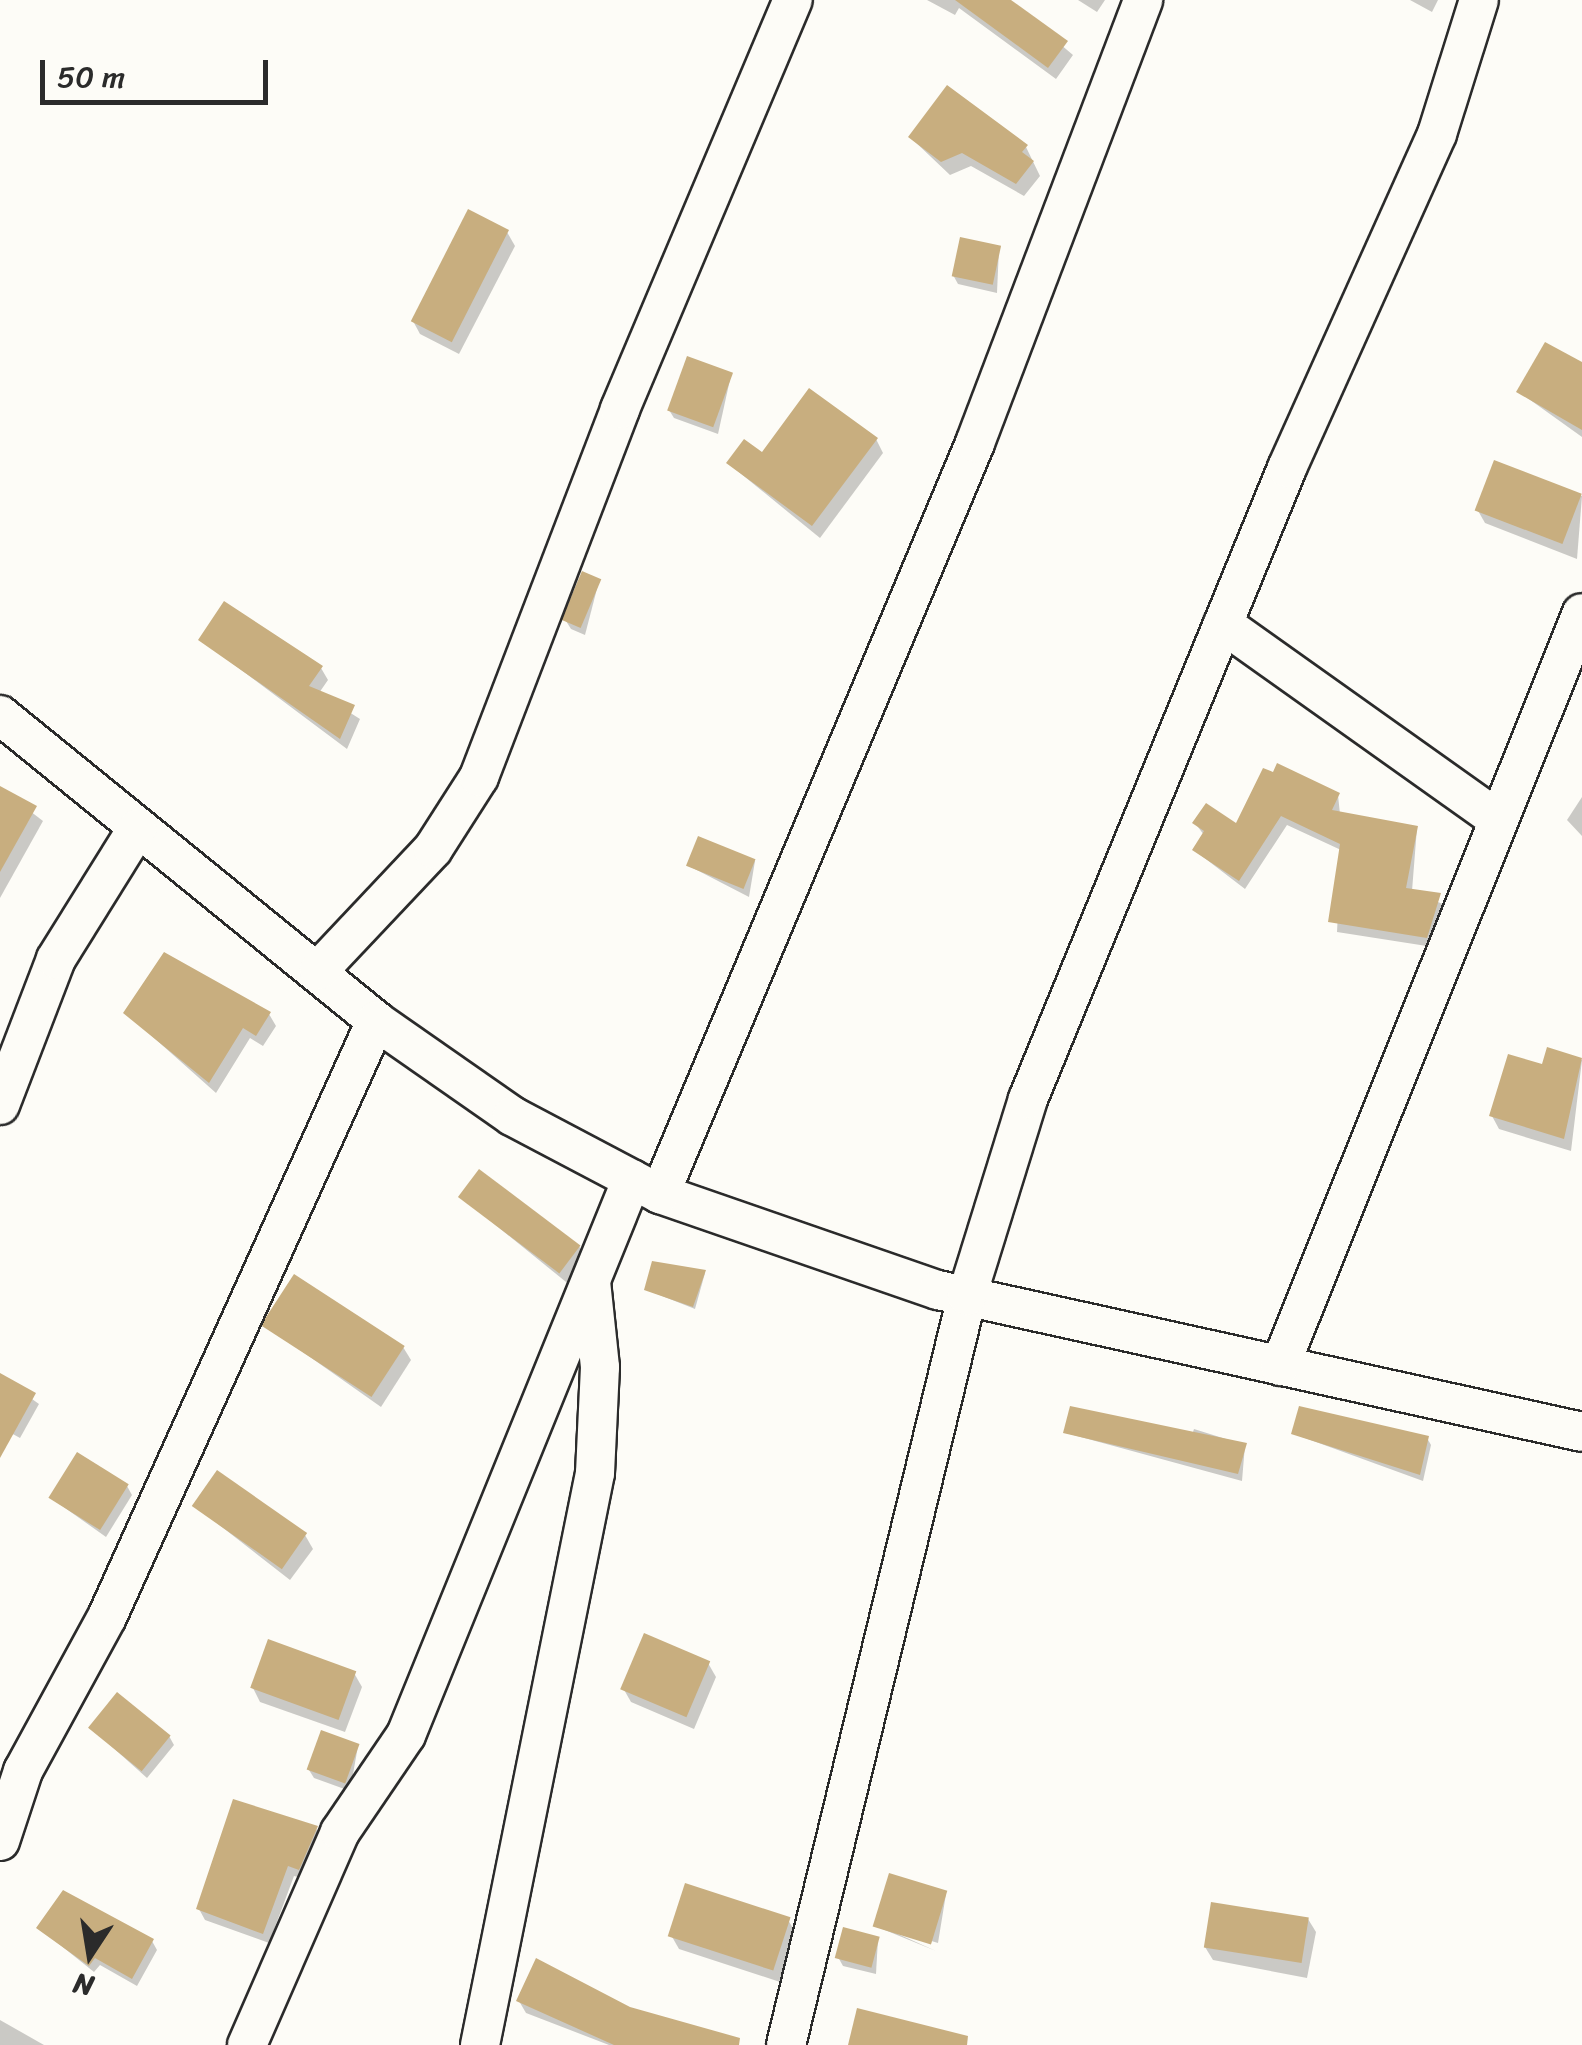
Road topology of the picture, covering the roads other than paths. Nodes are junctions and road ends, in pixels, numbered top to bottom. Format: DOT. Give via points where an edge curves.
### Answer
graph roads {
  1 [pos="793,0"];
  2 [pos="1143,0"];
  3 [pos="1479,0"];
  4 [pos="1582,613"];
  5 [pos="1223,624"];
  6 [pos="0,715"];
  7 [pos="1497,818"];
  8 [pos="137,829"];
  9 [pos="319,970"];
  10 [pos="376,1021"];
  11 [pos="0,1105"];
  12 [pos="646,1187"];
  13 [pos="590,1282"];
  14 [pos="967,1296"];
  15 [pos="1280,1366"];
  16 [pos="1582,1432"];
  17 [pos="0,1842"];
  18 [pos="247,2045"];
  19 [pos="480,2045"];
  20 [pos="786,2045"];
  1 -- 9 [label="street" via="620,409 479,778 433,849"];
  2 -- 12 [label="street" via="975,443"];
  3 -- 5 [label="street" via="1437,134"];
  4 -- 7 [label="street"];
  5 -- 7 [label="street"];
  5 -- 14 [label="street" via="1035,1082"];
  6 -- 8 [label="street"];
  7 -- 15 [label="street"];
  8 -- 9 [label="street"];
  8 -- 11 [label="street" via="56,959"];
  9 -- 10 [label="street"];
  10 -- 12 [label="street" via="512,1116"];
  10 -- 17 [label="street" via="107,1617 23,1771"];
  12 -- 13 [label="street"];
  12 -- 14 [label="street"];
  13 -- 18 [label="street" via="406,1735 340,1832"];
  13 -- 19 [label="street" via="600,1367 595,1473"];
  14 -- 15 [label="street"];
  14 -- 20 [label="street"];
  15 -- 16 [label="street"];
}
